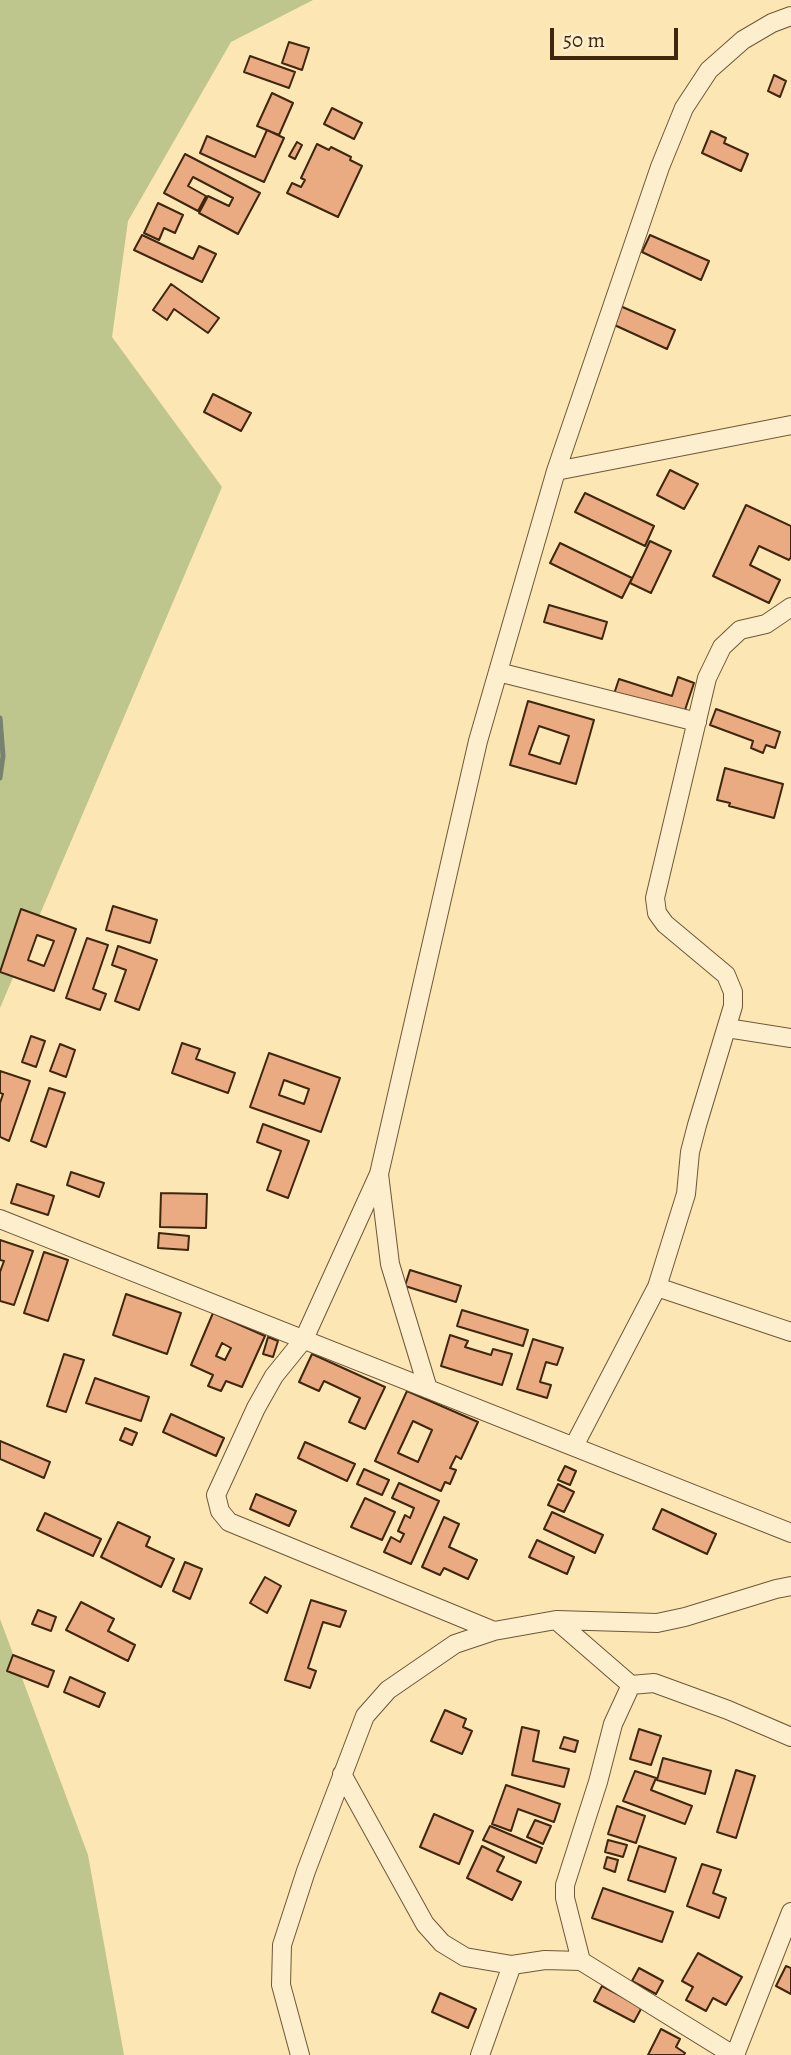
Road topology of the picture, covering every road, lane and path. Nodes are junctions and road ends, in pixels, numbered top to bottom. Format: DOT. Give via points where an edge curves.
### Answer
graph roads {
  1 [pos="791,16"];
  2 [pos="790,422"];
  3 [pos="556,471"];
  4 [pos="791,607"];
  5 [pos="498,672"];
  6 [pos="697,722"];
  7 [pos="727,1028"];
  8 [pos="791,1038"];
  9 [pos="379,1174"];
  10 [pos="0,1219"];
  11 [pos="657,1287"];
  12 [pos="791,1332"];
  13 [pos="304,1339"];
  14 [pos="428,1389"];
  15 [pos="574,1446"];
  16 [pos="791,1533"];
  17 [pos="791,1586"];
  18 [pos="556,1620"];
  19 [pos="495,1631"];
  20 [pos="631,1685"];
  21 [pos="791,1737"];
  22 [pos="342,1774"];
  23 [pos="791,1912"];
  24 [pos="581,1961"];
  25 [pos="512,1965"];
  26 [pos="300,2055"];
  27 [pos="481,2055"];
  28 [pos="734,2055"];
  1 -- 3 [label="street" via="743,40 709,70 684,108"];
  2 -- 3 [label="street"];
  3 -- 5 [label="street"];
  4 -- 6 [label="street" via="766,624 740,630 722,647 707,678"];
  5 -- 6 [label="street"];
  5 -- 9 [label="street" via="478,741"];
  6 -- 7 [label="street" via="655,898 657,913 665,924 726,975 733,992"];
  7 -- 8 [label="street"];
  7 -- 11 [label="street" via="690,1152 686,1194"];
  9 -- 13 [label="street"];
  9 -- 14 [label="street" via="390,1264"];
  10 -- 13 [label="street"];
  11 -- 12 [label="street"];
  11 -- 15 [label="street"];
  13 -- 14 [label="street"];
  13 -- 19 [label="street" via="256,1408 216,1495 219,1511 229,1522"];
  14 -- 15 [label="street"];
  15 -- 16 [label="street"];
  17 -- 18 [label="street" via="657,1623"];
  18 -- 19 [label="street"];
  18 -- 20 [label="street"];
  19 -- 22 [label="street" via="455,1644 388,1690 365,1716"];
  20 -- 21 [label="street" via="654,1683"];
  20 -- 24 [label="street" via="613,1724 565,1885"];
  22 -- 25 [label="street" via="425,1924 442,1943 466,1957"];
  22 -- 26 [label="street" via="282,1945 281,1985"];
  23 -- 28 [label="street"];
  24 -- 25 [label="street"];
  24 -- 28 [label="street"];
  25 -- 27 [label="street"];
}
